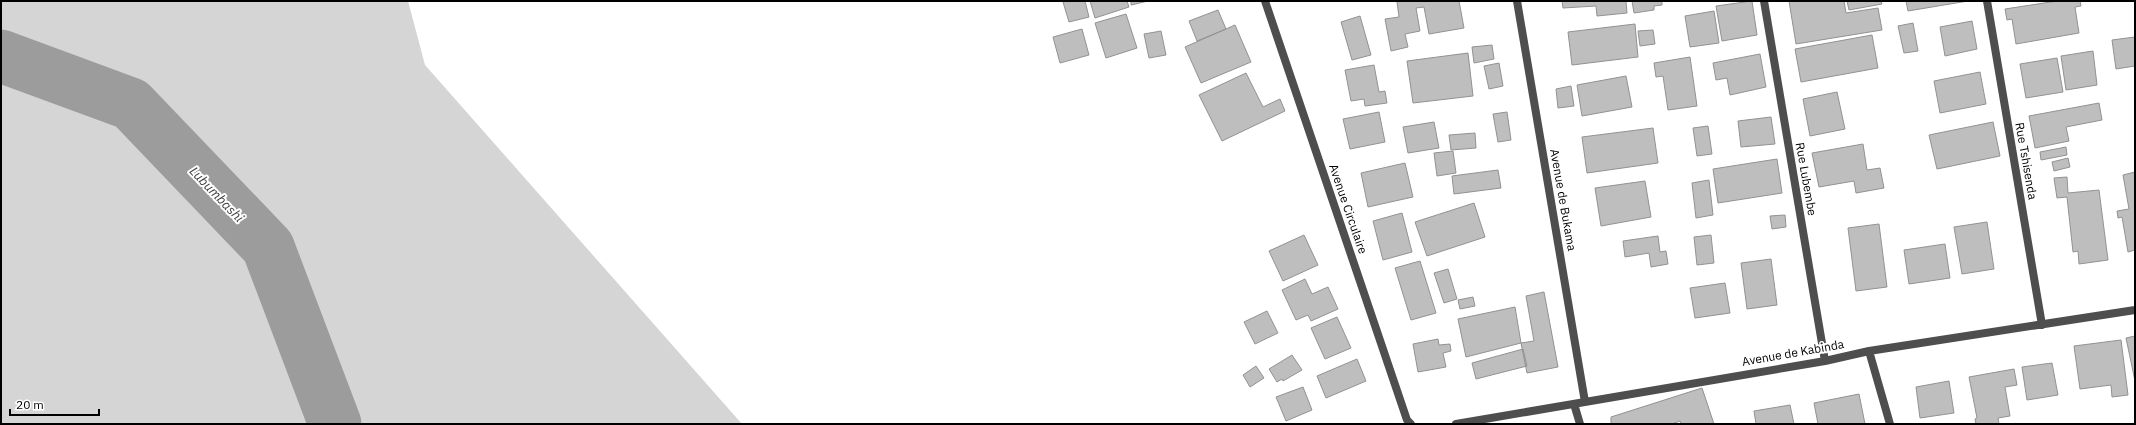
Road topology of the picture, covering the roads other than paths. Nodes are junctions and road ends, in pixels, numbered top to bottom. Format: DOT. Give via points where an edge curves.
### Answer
graph roads {
  1 [pos="1264,1"];
  2 [pos="1517,1"];
  3 [pos="1764,1"];
  4 [pos="1987,1"];
  5 [pos="2135,310"];
  6 [pos="2042,325"];
  7 [pos="1869,351"];
  8 [pos="1825,361"];
  9 [pos="1585,402"];
  10 [pos="1574,404"];
  11 [pos="1411,424"];
  12 [pos="1456,424"];
  13 [pos="1580,424"];
  14 [pos="1890,424"];
  1 -- 11 [label="street, Avenue Circulaire" via="1407,420"];
  2 -- 9 [label="street, Avenue de Bukama"];
  3 -- 8 [label="street, Rue Lubembe"];
  4 -- 6 [label="street, Rue Tshisenda"];
  5 -- 6 [label="street, Avenue de Kabinda"];
  6 -- 7 [label="street, Avenue de Kabinda"];
  7 -- 8 [label="street, Avenue de Kabinda"];
  7 -- 14 [label="street"];
  8 -- 9 [label="street, Avenue de Kabinda"];
  9 -- 10 [label="street, Avenue de Kabinda"];
  10 -- 12 [label="street, Avenue de Kabinda"];
  10 -- 13 [label="street"];
}
